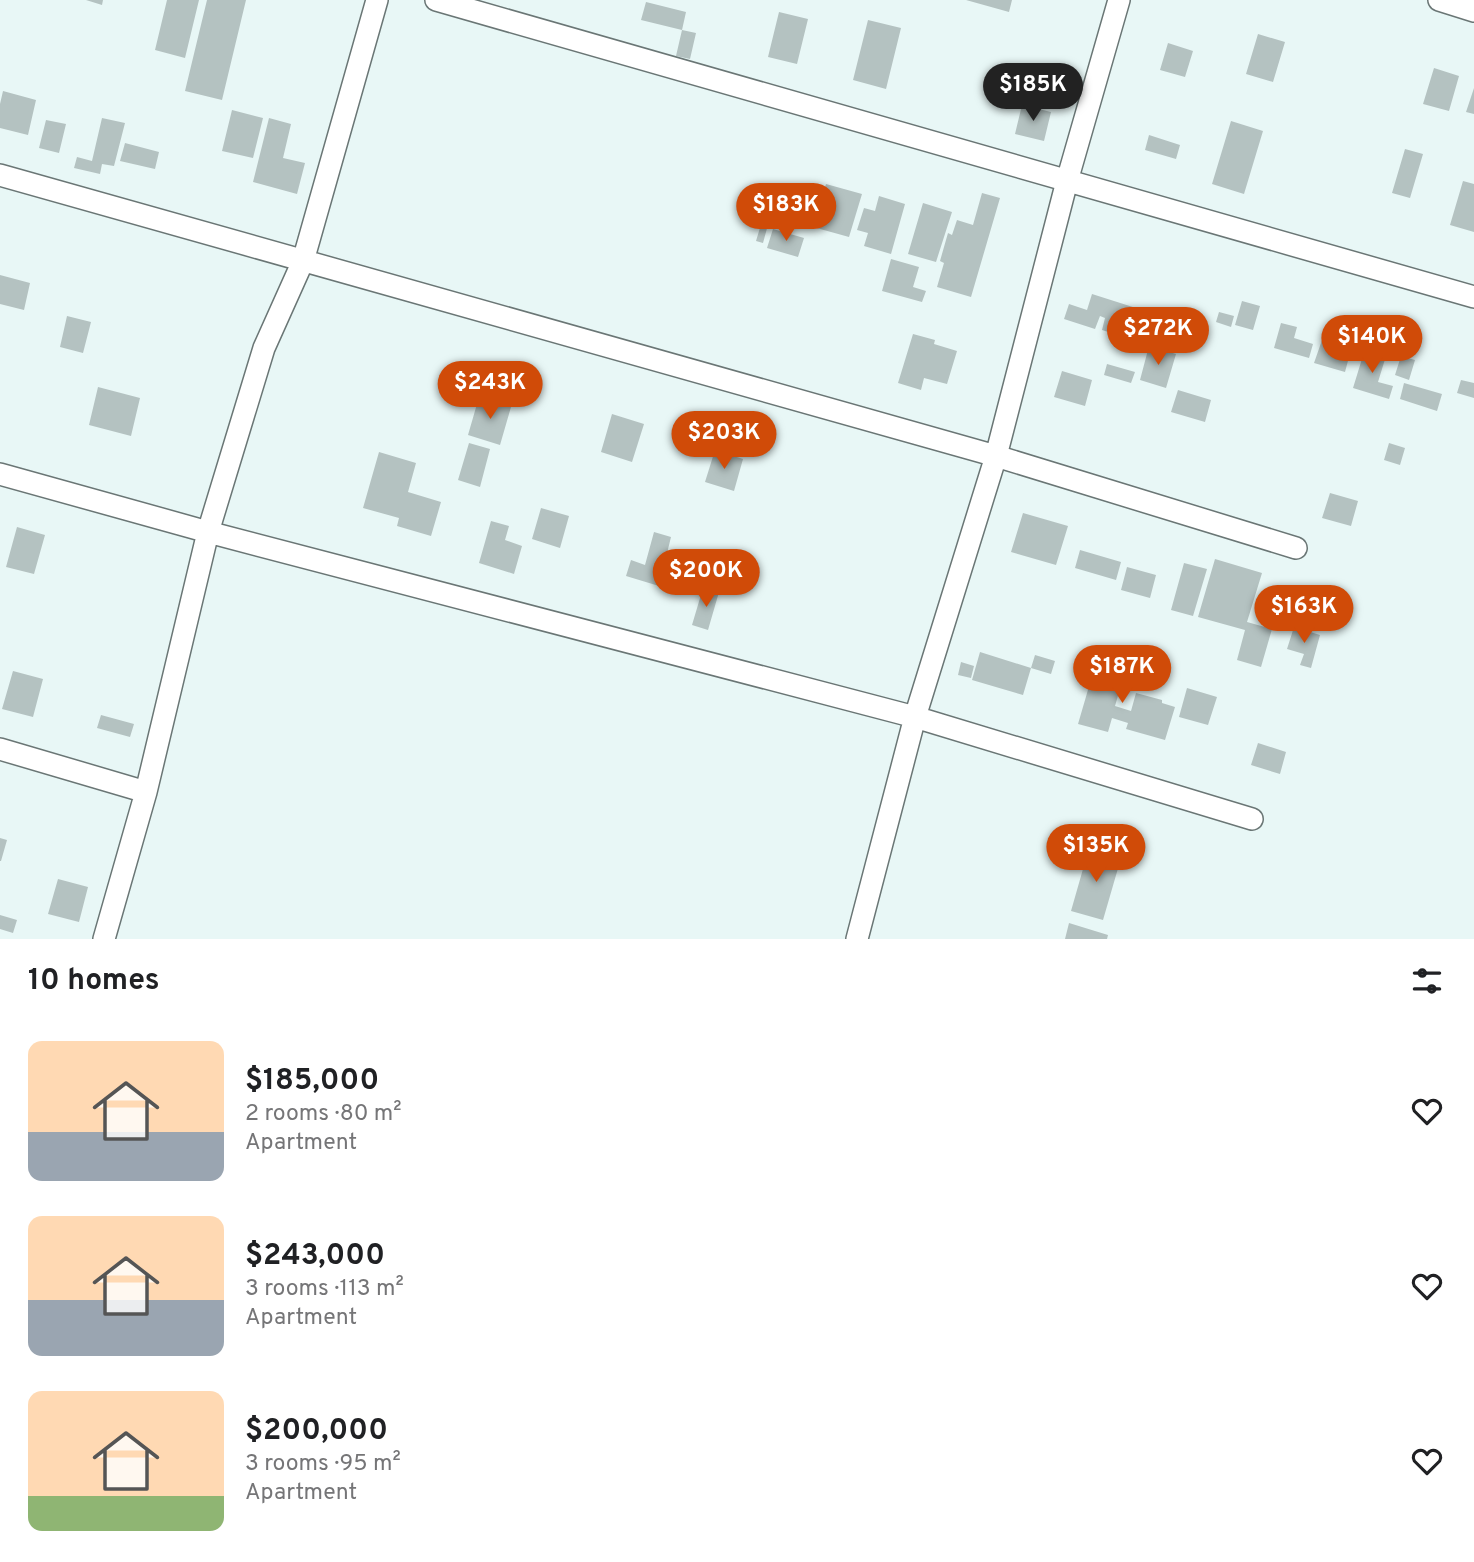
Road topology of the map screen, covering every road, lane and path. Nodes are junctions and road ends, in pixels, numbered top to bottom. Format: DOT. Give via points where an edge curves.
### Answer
graph roads {
  1 [pos="377,0"];
  2 [pos="436,0"];
  3 [pos="1119,0"];
  4 [pos="1439,0"];
  5 [pos="1474,10"];
  6 [pos="0,175"];
  7 [pos="1067,181"];
  8 [pos="303,261"];
  9 [pos="1474,297"];
  10 [pos="996,456"];
  11 [pos="0,474"];
  12 [pos="208,532"];
  13 [pos="1296,548"];
  14 [pos="915,717"];
  15 [pos="0,749"];
  16 [pos="146,792"];
  17 [pos="1252,819"];
  18 [pos="104,939"];
  19 [pos="856,939"];
  1 -- 8 [label="street"];
  2 -- 7 [label="street"];
  3 -- 7 [label="street"];
  4 -- 5 [label="street"];
  6 -- 8 [label="street"];
  7 -- 9 [label="street"];
  7 -- 10 [label="street"];
  8 -- 10 [label="street"];
  8 -- 12 [label="street" via="264,348"];
  10 -- 13 [label="street"];
  10 -- 14 [label="street"];
  11 -- 12 [label="street"];
  12 -- 14 [label="street"];
  12 -- 16 [label="street"];
  14 -- 17 [label="street"];
  14 -- 19 [label="street"];
  15 -- 16 [label="street"];
  16 -- 18 [label="street"];
}
